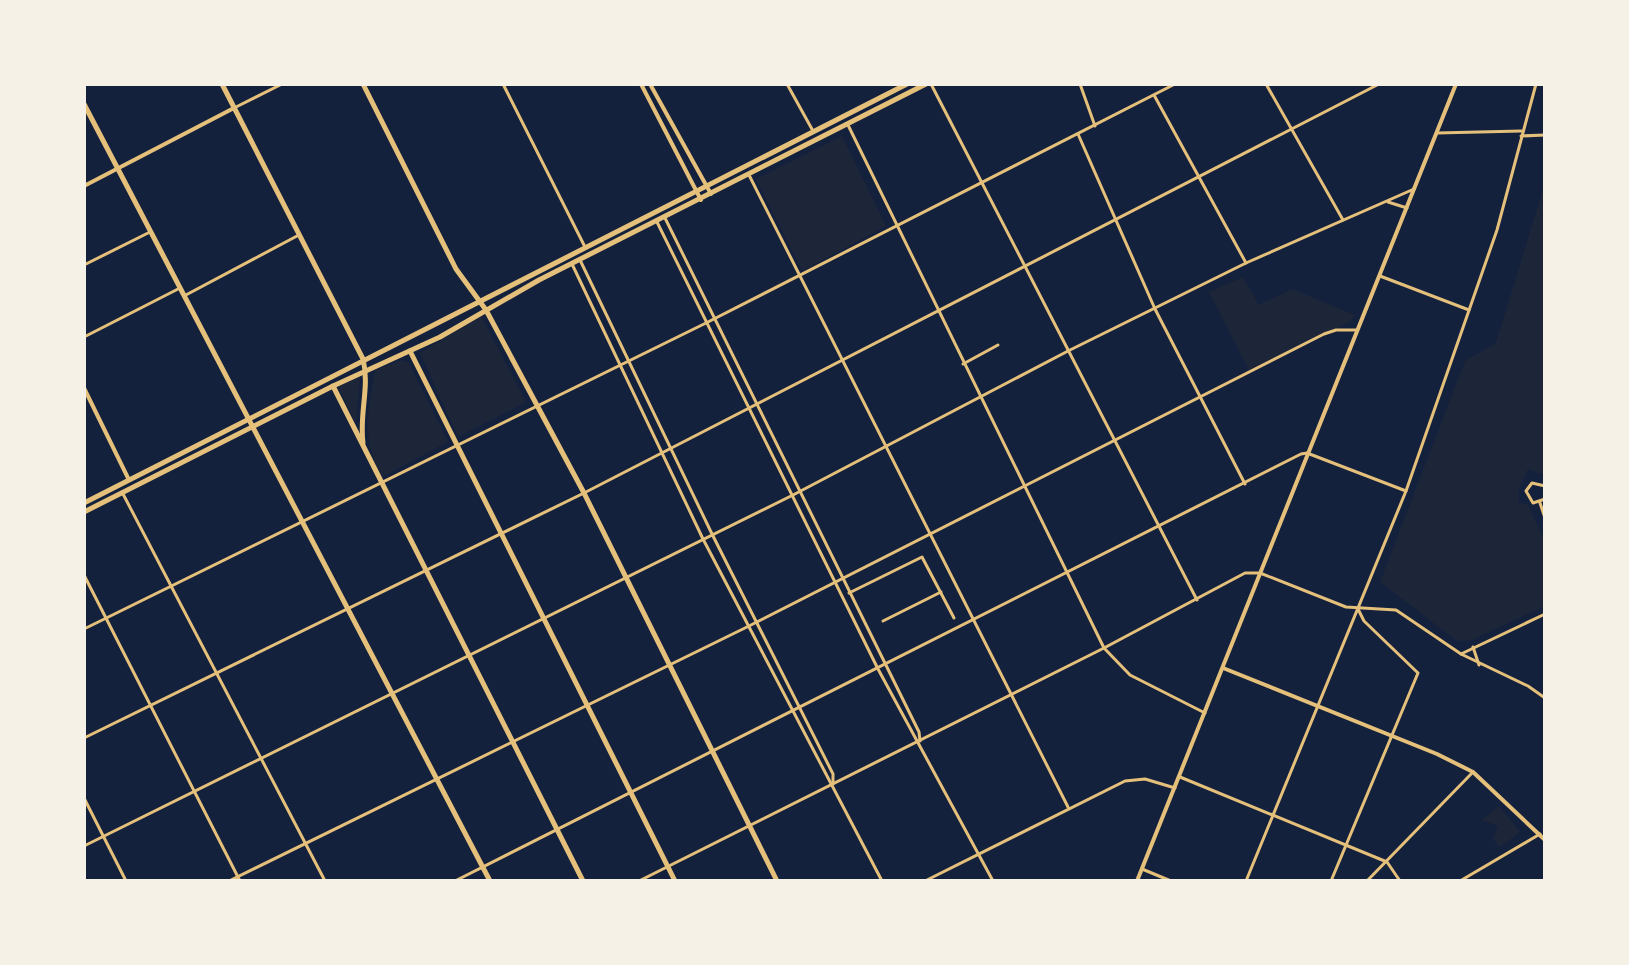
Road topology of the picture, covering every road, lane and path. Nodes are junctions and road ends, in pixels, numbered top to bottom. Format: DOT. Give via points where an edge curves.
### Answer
graph roads {
  1 [pos="222,84"];
  2 [pos="282,84"];
  3 [pos="363,84"];
  4 [pos="503,84"];
  5 [pos="641,84"];
  6 [pos="650,84"];
  7 [pos="787,84"];
  8 [pos="907,84"];
  9 [pos="928,84"];
  10 [pos="1080,84"];
  11 [pos="1175,84"];
  12 [pos="1266,84"];
  13 [pos="1379,84"];
  14 [pos="1456,84"];
  15 [pos="1536,84"];
  16 [pos="1154,95"];
  17 [pos="84,104"];
  18 [pos="234,108"];
  19 [pos="847,124"];
  20 [pos="1095,126"];
  21 [pos="1291,129"];
  22 [pos="813,131"];
  23 [pos="1437,133"];
  24 [pos="1522,133"];
  25 [pos="1078,134"];
  26 [pos="1545,135"];
  27 [pos="118,169"];
  28 [pos="749,175"];
  29 [pos="1200,176"];
  30 [pos="981,182"];
  31 [pos="84,186"];
  32 [pos="706,186"];
  33 [pos="1414,189"];
  34 [pos="696,190"];
  35 [pos="711,195"];
  36 [pos="701,200"];
  37 [pos="1385,202"];
  38 [pos="1407,208"];
  39 [pos="665,218"];
  40 [pos="1113,221"];
  41 [pos="1343,221"];
  42 [pos="657,222"];
  43 [pos="897,224"];
  44 [pos="150,232"];
  45 [pos="299,235"];
  46 [pos="585,247"];
  47 [pos="580,260"];
  48 [pos="1246,263"];
  49 [pos="572,264"];
  50 [pos="84,265"];
  51 [pos="1025,266"];
  52 [pos="801,275"];
  53 [pos="1380,276"];
  54 [pos="180,288"];
  55 [pos="184,296"];
  56 [pos="598,296"];
  57 [pos="479,300"];
  58 [pos="590,300"];
  59 [pos="1155,309"];
  60 [pos="486,310"];
  61 [pos="1469,310"];
  62 [pos="937,311"];
  63 [pos="713,320"];
  64 [pos="706,323"];
  65 [pos="1357,330"];
  66 [pos="84,337"];
  67 [pos="998,345"];
  68 [pos="410,351"];
  69 [pos="1068,351"];
  70 [pos="844,357"];
  71 [pos="363,359"];
  72 [pos="629,360"];
  73 [pos="622,363"];
  74 [pos="963,364"];
  75 [pos="366,370"];
  76 [pos="333,386"];
  77 [pos="84,388"];
  78 [pos="980,398"];
  79 [pos="1201,398"];
  80 [pos="536,404"];
  81 [pos="755,405"];
  82 [pos="749,408"];
  83 [pos="249,418"];
  84 [pos="254,427"];
  85 [pos="1115,443"];
  86 [pos="456,444"];
  87 [pos="889,446"];
  88 [pos="671,448"];
  89 [pos="663,453"];
  90 [pos="1307,453"];
  91 [pos="368,459"];
  92 [pos="129,480"];
  93 [pos="381,484"];
  94 [pos="1245,484"];
  95 [pos="1545,486"];
  96 [pos="1024,488"];
  97 [pos="801,491"];
  98 [pos="1406,491"];
  99 [pos="122,492"];
  100 [pos="584,493"];
  101 [pos="793,495"];
  102 [pos="1545,499"];
  103 [pos="84,503"];
  104 [pos="1540,503"];
  105 [pos="84,512"];
  106 [pos="1545,518"];
  107 [pos="304,520"];
  108 [pos="1160,528"];
  109 [pos="502,534"];
  110 [pos="712,534"];
  111 [pos="933,534"];
  112 [pos="703,539"];
  113 [pos="426,571"];
  114 [pos="1260,573"];
  115 [pos="84,575"];
  116 [pos="1068,575"];
  117 [pos="625,577"];
  118 [pos="842,578"];
  119 [pos="835,582"];
  120 [pos="171,586"];
  121 [pos="941,592"];
  122 [pos="742,593"];
  123 [pos="849,593"];
  124 [pos="734,597"];
  125 [pos="1197,600"];
  126 [pos="350,609"];
  127 [pos="1358,609"];
  128 [pos="1545,614"];
  129 [pos="106,618"];
  130 [pos="954,618"];
  131 [pos="544,619"];
  132 [pos="976,619"];
  133 [pos="883,621"];
  134 [pos="757,622"];
  135 [pos="749,626"];
  136 [pos="84,629"];
  137 [pos="1473,647"];
  138 [pos="1104,648"];
  139 [pos="1461,654"];
  140 [pos="469,657"];
  141 [pos="886,664"];
  142 [pos="1479,665"];
  143 [pos="669,666"];
  144 [pos="1223,668"];
  145 [pos="878,669"];
  146 [pos="215,674"];
  147 [pos="395,693"];
  148 [pos="1012,693"];
  149 [pos="1545,698"];
  150 [pos="150,706"];
  151 [pos="589,706"];
  152 [pos="1319,707"];
  153 [pos="800,709"];
  154 [pos="793,712"];
  155 [pos="1205,713"];
  156 [pos="1390,735"];
  157 [pos="84,738"];
  158 [pos="920,741"];
  159 [pos="512,742"];
  160 [pos="712,752"];
  161 [pos="260,759"];
  162 [pos="1473,772"];
  163 [pos="1180,777"];
  164 [pos="439,779"];
  165 [pos="833,784"];
  166 [pos="1175,788"];
  167 [pos="195,792"];
  168 [pos="630,794"];
  169 [pos="84,798"];
  170 [pos="1068,807"];
  171 [pos="1274,813"];
  172 [pos="748,826"];
  173 [pos="556,830"];
  174 [pos="1540,834"];
  175 [pos="104,837"];
  176 [pos="1545,840"];
  177 [pos="305,842"];
  178 [pos="1348,844"];
  179 [pos="84,846"];
  180 [pos="980,852"];
  181 [pos="1387,862"];
  182 [pos="483,866"];
  183 [pos="668,866"];
  184 [pos="1142,869"];
  185 [pos="239,879"];
  186 [pos="126,881"];
  187 [pos="229,881"];
  188 [pos="325,881"];
  189 [pos="455,881"];
  190 [pos="490,881"];
  191 [pos="583,881"];
  192 [pos="639,881"];
  193 [pos="675,881"];
  194 [pos="777,881"];
  195 [pos="882,881"];
  196 [pos="925,881"];
  197 [pos="993,881"];
  198 [pos="1137,881"];
  199 [pos="1171,881"];
  200 [pos="1246,881"];
  201 [pos="1331,881"];
  202 [pos="1367,881"];
  203 [pos="1400,881"];
  204 [pos="1460,881"];
  1 -- 18 [label="main road"];
  2 -- 18 [label="street"];
  3 -- 57 [label="main road" via="456,269"];
  4 -- 46 [label="street"];
  5 -- 34 [label="street"];
  6 -- 32 [label="street"];
  7 -- 22 [label="street"];
  8 -- 22 [label="main road"];
  9 -- 19 [label="main road"];
  9 -- 30 [label="street"];
  10 -- 20 [label="street"];
  11 -- 16 [label="street"];
  12 -- 21 [label="street"];
  13 -- 21 [label="street"];
  14 -- 23 [label="street"];
  15 -- 24 [label="street"];
  16 -- 20 [label="street"];
  16 -- 29 [label="street"];
  17 -- 27 [label="main road"];
  18 -- 27 [label="street"];
  18 -- 45 [label="main road"];
  19 -- 28 [label="main road"];
  19 -- 43 [label="street"];
  20 -- 25 [label="street"];
  21 -- 29 [label="street"];
  21 -- 41 [label="street"];
  22 -- 32 [label="main road"];
  23 -- 24 [label="street"];
  23 -- 33 [label="street"];
  24 -- 26 [label="street"];
  24 -- 61 [label="street"];
  25 -- 30 [label="street"];
  25 -- 40 [label="street"];
  27 -- 31 [label="street"];
  27 -- 44 [label="main road"];
  28 -- 35 [label="main road"];
  28 -- 52 [label="street"];
  29 -- 40 [label="street"];
  29 -- 48 [label="street"];
  30 -- 43 [label="street"];
  30 -- 51 [label="street"];
  32 -- 34 [label="main road"];
  32 -- 35 [label="street"];
  33 -- 37 [label="street"];
  33 -- 38 [label="street"];
  34 -- 36 [label="street"];
  34 -- 46 [label="main road"];
  35 -- 36 [label="main road"];
  36 -- 39 [label="main road"];
  37 -- 38 [label="street"];
  37 -- 41 [label="street"];
  38 -- 53 [label="street"];
  39 -- 42 [label="main road"];
  39 -- 63 [label="street"];
  40 -- 51 [label="street"];
  40 -- 59 [label="street"];
  41 -- 48 [label="street"];
  42 -- 47 [label="main road"];
  42 -- 64 [label="street"];
  43 -- 52 [label="street"];
  43 -- 62 [label="street"];
  44 -- 50 [label="street"];
  44 -- 54 [label="main road"];
  45 -- 55 [label="street"];
  45 -- 71 [label="main road"];
  46 -- 57 [label="main road"];
  47 -- 49 [label="main road"];
  47 -- 56 [label="street"];
  48 -- 59 [label="street"];
  49 -- 58 [label="street"];
  49 -- 60 [label="main road"];
  51 -- 62 [label="street"];
  51 -- 69 [label="street"];
  52 -- 63 [label="street"];
  52 -- 70 [label="street"];
  53 -- 61 [label="street"];
  53 -- 65 [label="street"];
  54 -- 55 [label="main road"];
  54 -- 66 [label="street"];
  55 -- 83 [label="main road"];
  56 -- 58 [label="street"];
  56 -- 72 [label="street"];
  57 -- 60 [label="main road"];
  57 -- 71 [label="main road"];
  58 -- 73 [label="street"];
  59 -- 69 [label="street"];
  59 -- 79 [label="street"];
  60 -- 68 [label="main road"];
  60 -- 80 [label="main road"];
  61 -- 98 [label="street"];
  62 -- 70 [label="street"];
  62 -- 74 [label="street"];
  63 -- 64 [label="street"];
  63 -- 81 [label="street"];
  64 -- 72 [label="street"];
  64 -- 82 [label="street"];
  65 -- 79 [label="street" via="1324,334"];
  65 -- 90 [label="street"];
  67 -- 74 [label="street"];
  68 -- 75 [label="main road"];
  68 -- 86 [label="main road"];
  69 -- 78 [label="street"];
  69 -- 85 [label="street"];
  70 -- 81 [label="street"];
  70 -- 87 [label="street"];
  71 -- 75 [label="main road"];
  71 -- 83 [label="main road"];
  72 -- 73 [label="street"];
  72 -- 88 [label="street"];
  73 -- 80 [label="street"];
  73 -- 89 [label="street"];
  74 -- 78 [label="street"];
  75 -- 76 [label="main road"];
  75 -- 91 [label="main road" via="361,420"];
  76 -- 84 [label="main road"];
  76 -- 91 [label="main road"];
  77 -- 92 [label="street"];
  78 -- 87 [label="street"];
  78 -- 96 [label="street"];
  79 -- 85 [label="street"];
  79 -- 94 [label="street"];
  80 -- 86 [label="street"];
  80 -- 100 [label="main road"];
  81 -- 82 [label="street"];
  81 -- 97 [label="street"];
  82 -- 88 [label="street"];
  82 -- 101 [label="street"];
  83 -- 84 [label="main road"];
  83 -- 92 [label="main road"];
  84 -- 99 [label="main road"];
  84 -- 107 [label="main road"];
  85 -- 96 [label="street"];
  85 -- 108 [label="street"];
  86 -- 93 [label="street"];
  86 -- 109 [label="main road"];
  87 -- 97 [label="street"];
  87 -- 111 [label="street"];
  88 -- 89 [label="street"];
  88 -- 110 [label="street"];
  89 -- 100 [label="street"];
  89 -- 112 [label="street"];
  90 -- 94 [label="street"];
  90 -- 98 [label="street"];
  90 -- 114 [label="street"];
  91 -- 93 [label="main road"];
  92 -- 103 [label="main road"];
  93 -- 107 [label="street"];
  93 -- 113 [label="main road"];
  94 -- 108 [label="street"];
  95 -- 104 [label="street" via="1536,482 1527,488 1530,501"];
  96 -- 111 [label="street"];
  96 -- 116 [label="street"];
  97 -- 101 [label="street"];
  97 -- 118 [label="street"];
  98 -- 127 [label="street"];
  99 -- 105 [label="main road"];
  99 -- 120 [label="street"];
  100 -- 109 [label="street"];
  100 -- 117 [label="main road"];
  101 -- 110 [label="street"];
  101 -- 119 [label="street"];
  102 -- 104 [label="street"];
  104 -- 106 [label="street"];
  107 -- 120 [label="street"];
  107 -- 126 [label="main road"];
  108 -- 116 [label="street"];
  108 -- 125 [label="street"];
  109 -- 113 [label="street"];
  109 -- 131 [label="main road"];
  110 -- 112 [label="street"];
  110 -- 122 [label="street"];
  111 -- 118 [label="street"];
  111 -- 132 [label="street"];
  112 -- 117 [label="street"];
  112 -- 124 [label="street"];
  113 -- 126 [label="street"];
  113 -- 140 [label="main road"];
  114 -- 125 [label="street" via="1245,573"];
  114 -- 127 [label="street"];
  114 -- 144 [label="street"];
  115 -- 129 [label="street"];
  116 -- 132 [label="street"];
  116 -- 138 [label="street"];
  117 -- 131 [label="street"];
  117 -- 143 [label="main road"];
  118 -- 119 [label="street"];
  118 -- 123 [label="street"];
  119 -- 134 [label="street"];
  119 -- 145 [label="street"];
  120 -- 129 [label="street"];
  120 -- 146 [label="street"];
  121 -- 123 [label="street" via="921,557"];
  121 -- 130 [label="street"];
  121 -- 133 [label="street"];
  122 -- 124 [label="street"];
  122 -- 134 [label="street"];
  123 -- 141 [label="street"];
  124 -- 135 [label="street"];
  125 -- 138 [label="street"];
  126 -- 146 [label="street"];
  126 -- 147 [label="main road"];
  127 -- 139 [label="street" via="1396,610"];
  127 -- 152 [label="street"];
  127 -- 156 [label="street" via="1418,673"];
  128 -- 137 [label="street"];
  129 -- 136 [label="street"];
  129 -- 150 [label="street"];
  131 -- 140 [label="street"];
  131 -- 151 [label="main road"];
  132 -- 141 [label="street"];
  132 -- 148 [label="street"];
  134 -- 135 [label="street"];
  134 -- 153 [label="street"];
  135 -- 143 [label="street"];
  135 -- 154 [label="street"];
  137 -- 139 [label="street"];
  137 -- 142 [label="street"];
  138 -- 148 [label="street"];
  138 -- 155 [label="street" via="1130,675"];
  139 -- 142 [label="street"];
  140 -- 147 [label="street"];
  140 -- 159 [label="main road"];
  141 -- 145 [label="street"];
  141 -- 158 [label="street"];
  142 -- 149 [label="street"];
  143 -- 151 [label="street"];
  143 -- 160 [label="main road"];
  144 -- 152 [label="street"];
  144 -- 155 [label="street"];
  145 -- 153 [label="street"];
  145 -- 158 [label="street"];
  146 -- 150 [label="street"];
  146 -- 161 [label="street"];
  147 -- 161 [label="street"];
  147 -- 164 [label="main road"];
  148 -- 158 [label="street"];
  148 -- 170 [label="street"];
  150 -- 157 [label="street"];
  150 -- 167 [label="street"];
  151 -- 159 [label="street"];
  151 -- 168 [label="main road"];
  152 -- 156 [label="street"];
  152 -- 171 [label="street"];
  153 -- 154 [label="street"];
  153 -- 165 [label="street" via="833,774"];
  154 -- 160 [label="street"];
  154 -- 165 [label="street"];
  155 -- 163 [label="street"];
  156 -- 162 [label="street"];
  156 -- 178 [label="street"];
  158 -- 165 [label="street"];
  158 -- 180 [label="street"];
  159 -- 164 [label="street"];
  159 -- 173 [label="main road"];
  160 -- 168 [label="street"];
  160 -- 172 [label="main road"];
  161 -- 167 [label="street"];
  161 -- 177 [label="street"];
  162 -- 174 [label="street"];
  162 -- 181 [label="street"];
  163 -- 166 [label="street"];
  163 -- 171 [label="street"];
  164 -- 177 [label="street"];
  164 -- 182 [label="main road"];
  165 -- 172 [label="street"];
  165 -- 195 [label="street"];
  166 -- 170 [label="street" via="1133,779"];
  166 -- 184 [label="street"];
  167 -- 175 [label="street"];
  167 -- 185 [label="street"];
  168 -- 173 [label="street"];
  168 -- 183 [label="main road"];
  169 -- 175 [label="street"];
  170 -- 180 [label="street"];
  171 -- 178 [label="street"];
  171 -- 200 [label="street"];
  172 -- 183 [label="street"];
  172 -- 194 [label="main road"];
  173 -- 182 [label="street"];
  173 -- 191 [label="main road"];
  174 -- 176 [label="street"];
  174 -- 204 [label="street"];
  175 -- 179 [label="street"];
  175 -- 186 [label="street"];
  177 -- 185 [label="street"];
  177 -- 188 [label="street"];
  178 -- 181 [label="street"];
  178 -- 201 [label="street"];
  180 -- 196 [label="street"];
  180 -- 197 [label="street"];
  181 -- 202 [label="street"];
  181 -- 203 [label="street"];
  182 -- 189 [label="street"];
  182 -- 190 [label="main road"];
  183 -- 192 [label="street"];
  183 -- 193 [label="main road"];
  184 -- 198 [label="street"];
  184 -- 199 [label="street"];
  185 -- 187 [label="street"];
}
